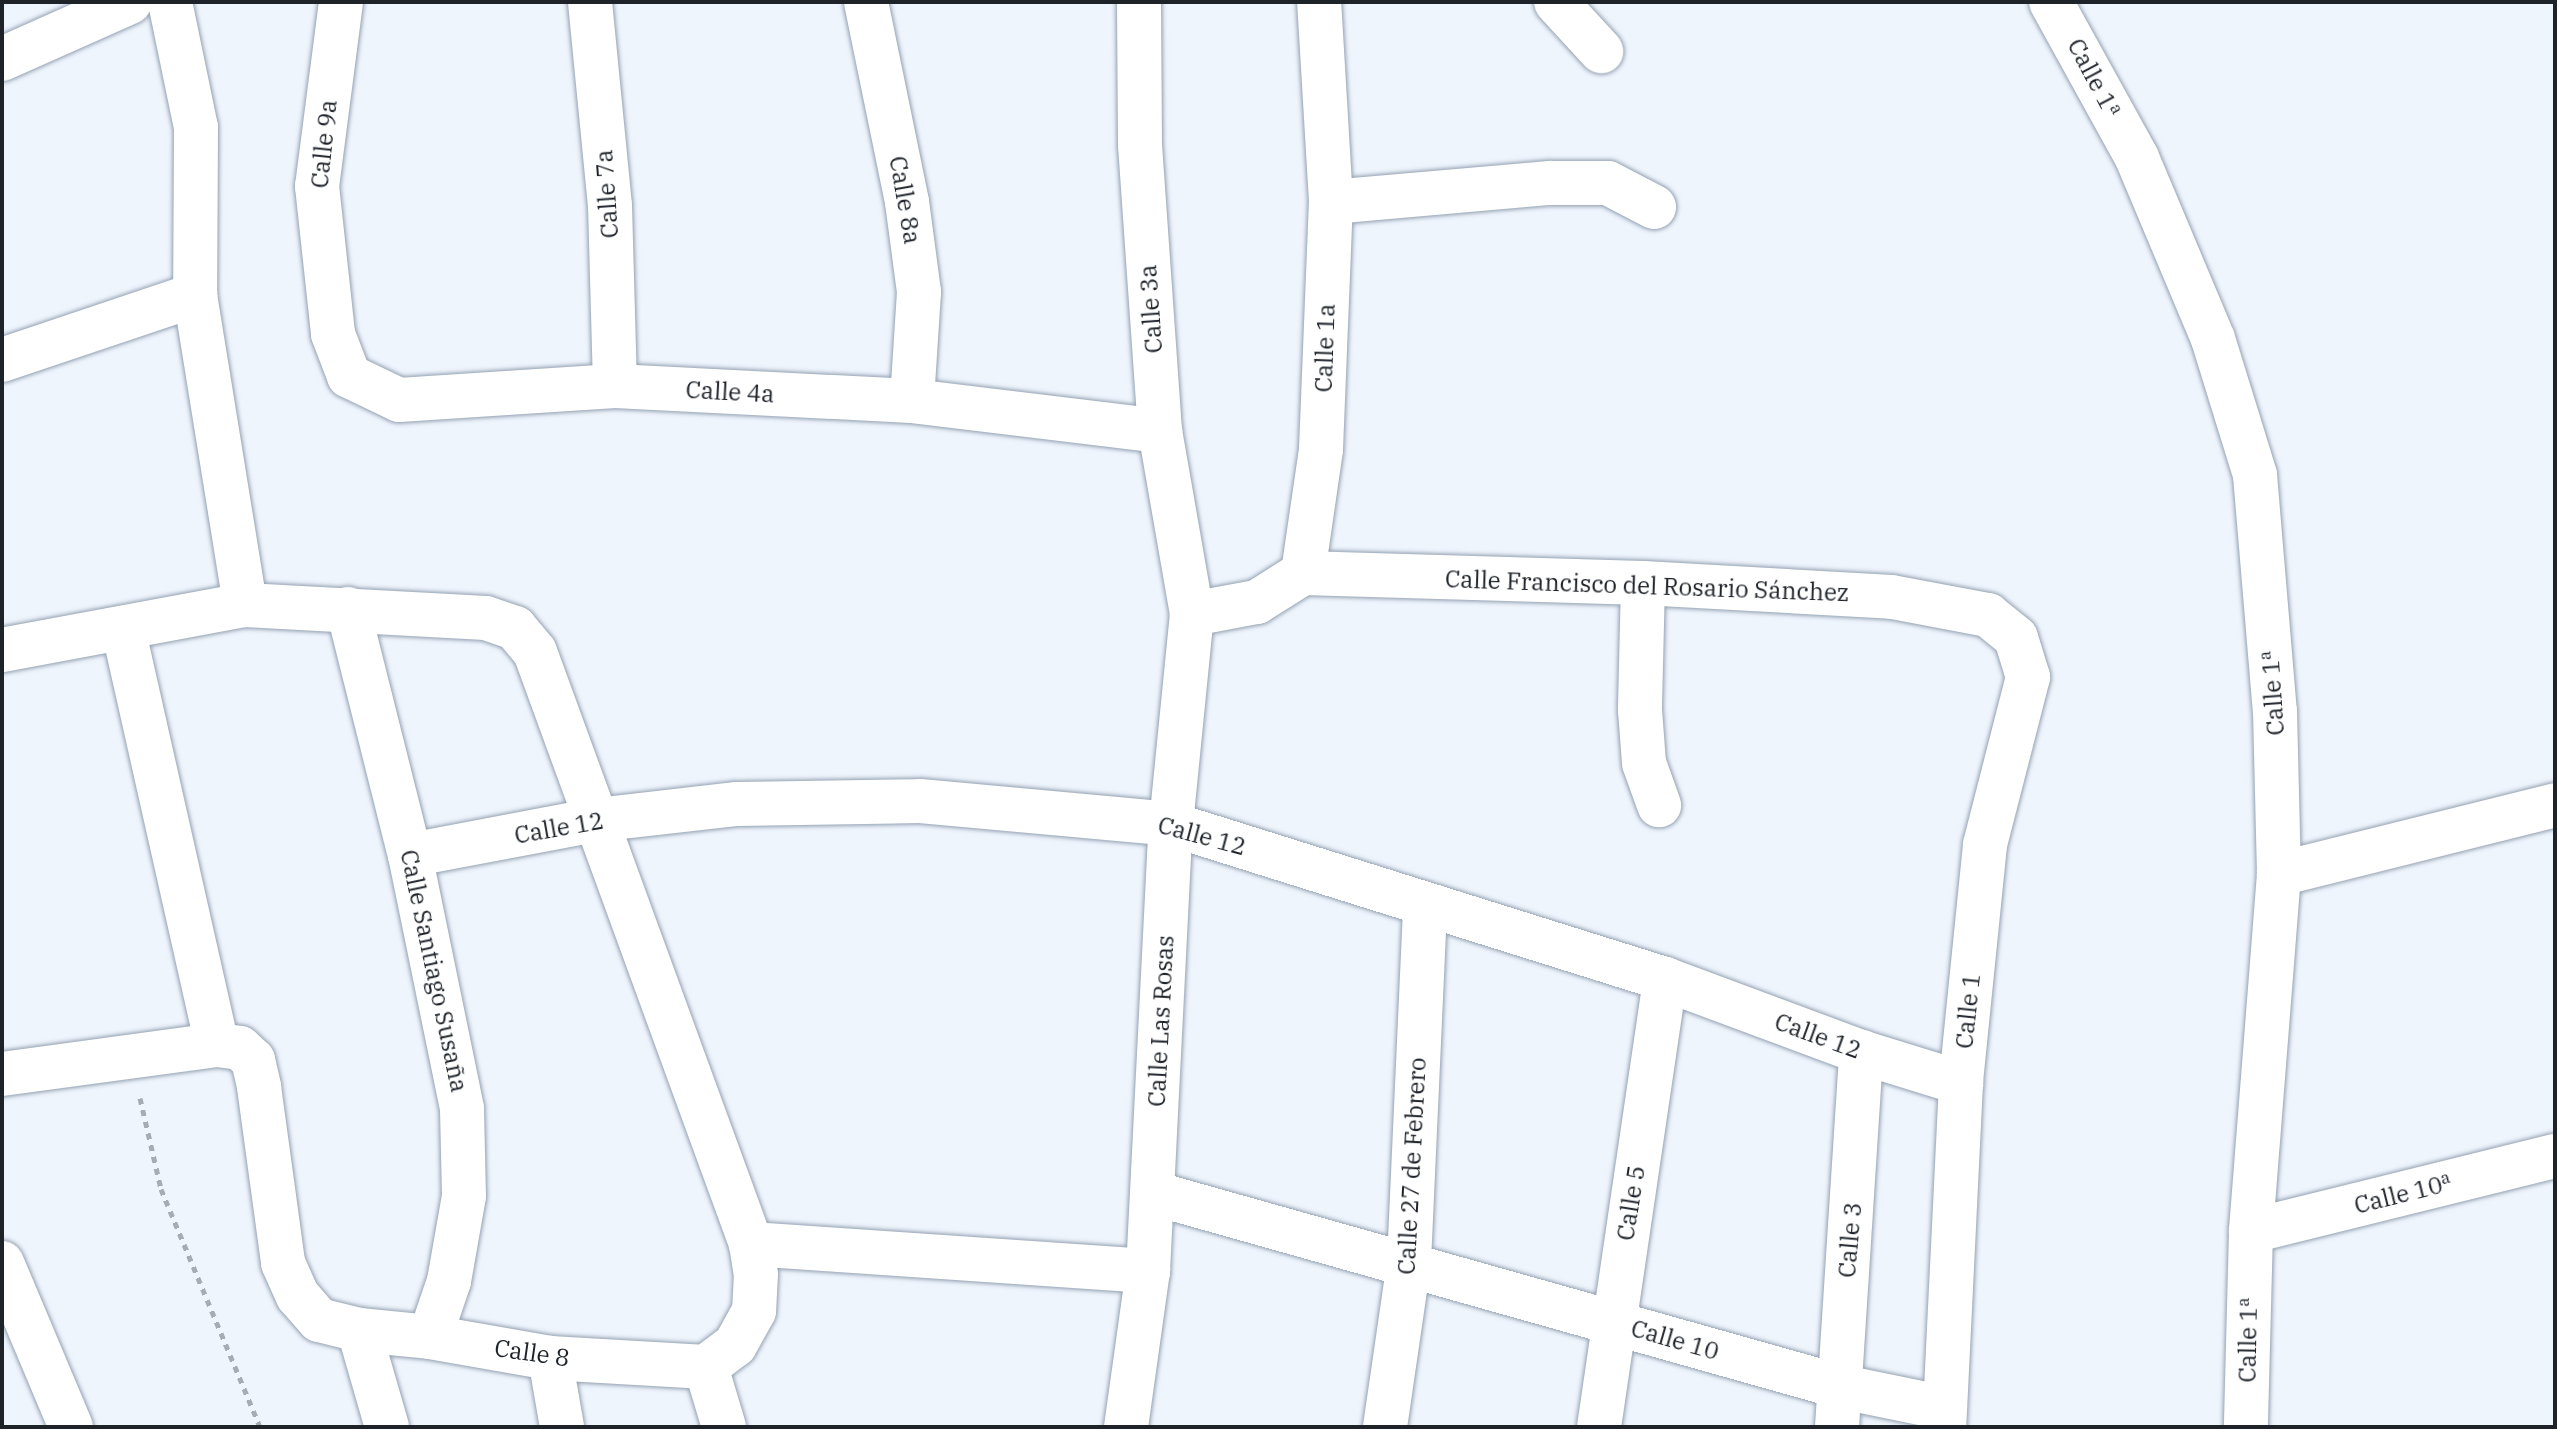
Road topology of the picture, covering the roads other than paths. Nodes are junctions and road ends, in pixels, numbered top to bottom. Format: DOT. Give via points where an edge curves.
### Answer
graph roads {
  1 [pos="130,2"];
  2 [pos="170,2"];
  3 [pos="341,2"];
  4 [pos="590,2"];
  5 [pos="866,2"];
  6 [pos="1139,2"];
  7 [pos="1319,2"];
  8 [pos="1556,2"];
  9 [pos="2051,2"];
  10 [pos="1601,51"];
  11 [pos="2,59"];
  12 [pos="1331,202"];
  13 [pos="1654,207"];
  14 [pos="195,295"];
  15 [pos="333,334"];
  16 [pos="2,360"];
  17 [pos="615,386"];
  18 [pos="912,401"];
  19 [pos="1160,431"];
  20 [pos="1303,573"];
  21 [pos="1643,583"];
  22 [pos="245,605"];
  23 [pos="348,609"];
  24 [pos="1192,614"];
  25 [pos="1988,615"];
  26 [pos="123,628"];
  27 [pos="2,650"];
  28 [pos="1659,805"];
  29 [pos="2555,805"];
  30 [pos="596,820"];
  31 [pos="1171,824"];
  32 [pos="410,855"];
  33 [pos="2279,874"];
  34 [pos="1425,904"];
  35 [pos="1665,979"];
  36 [pos="217,1045"];
  37 [pos="1861,1052"];
  38 [pos="2,1074"];
  39 [pos="1961,1083"];
  40 [pos="2555,1156"];
  41 [pos="1153,1193"];
  42 [pos="2251,1231"];
  43 [pos="751,1244"];
  44 [pos="1409,1262"];
  45 [pos="2,1263"];
  46 [pos="1148,1271"];
  47 [pos="1613,1323"];
  48 [pos="359,1330"];
  49 [pos="430,1337"];
  50 [pos="550,1358"];
  51 [pos="706,1367"];
  52 [pos="1837,1406"];
  53 [pos="1944,1418"];
  54 [pos="71,1427"];
  55 [pos="387,1427"];
  56 [pos="562,1427"];
  57 [pos="724,1427"];
  58 [pos="1126,1427"];
  59 [pos="1385,1427"];
  60 [pos="1599,1427"];
  61 [pos="2246,1427"];
  1 -- 11 [label="street"];
  2 -- 14 [label="street" via="196,127"];
  3 -- 15 [label="street, Calle 9a" via="317,186"];
  4 -- 17 [label="street, Calle 7a" via="610,206"];
  5 -- 18 [label="street, Calle 8a" via="907,202 919,292"];
  6 -- 19 [label="street, Calle 3a" via="1140,145"];
  7 -- 12 [label="street, Calle 1a"];
  8 -- 10 [label="street"];
  9 -- 33 [label="street, Calle 1ª" via="2137,158 2213,339 2255,475 2275,711"];
  12 -- 13 [label="street" via="1608,183"];
  12 -- 20 [label="street, Calle 1a" via="1321,449"];
  14 -- 16 [label="street"];
  14 -- 22 [label="street"];
  15 -- 17 [label="street, Calle 4a" via="349,376 399,400"];
  17 -- 18 [label="street, Calle 4a"];
  18 -- 19 [label="street, Calle 4a"];
  19 -- 24 [label="street, Calle 3a"];
  20 -- 21 [label="street, Calle Francisco del Rosario Sánchez"];
  20 -- 24 [label="street" via="1257,602"];
  21 -- 25 [label="street, Calle Francisco del Rosario Sánchez" via="1892,597"];
  21 -- 28 [label="street" via="1643,750"];
  22 -- 23 [label="street"];
  22 -- 26 [label="street"];
  23 -- 30 [label="street" via="486,618 515,628 535,652"];
  23 -- 32 [label="street, Calle Santiago Susaña"];
  24 -- 31 [label="street, Calle Las Rosas"];
  25 -- 39 [label="street, Calle 1" via="2016,638 2028,677 1985,845"];
  26 -- 27 [label="street"];
  26 -- 36 [label="street"];
  29 -- 33 [label="street"];
  30 -- 31 [label="street, Calle 12" via="737,804 920,801"];
  30 -- 32 [label="street, Calle 12"];
  30 -- 43 [label="street"];
  31 -- 34 [label="street, Calle 12"];
  31 -- 41 [label="street, Calle Las Rosas"];
  32 -- 49 [label="street, Calle Santiago Susaña" via="462,1109 464,1196 449,1281"];
  33 -- 42 [label="street, Calle 1ª"];
  34 -- 35 [label="street, Calle 12"];
  34 -- 44 [label="street, Calle 27 de Febrero"];
  35 -- 37 [label="street, Calle 12"];
  35 -- 47 [label="street, Calle 5"];
  36 -- 38 [label="street"];
  36 -- 48 [label="street, Calle 8" via="240,1048 253,1060 283,1263 298,1296 319,1320"];
  37 -- 39 [label="street, Calle 12"];
  37 -- 52 [label="street, Calle 3"];
  39 -- 53 [label="street, Calle 1"];
  40 -- 42 [label="street, Calle 10ª"];
  41 -- 44 [label="street, Calle 10"];
  41 -- 46 [label="street, Calle Las Rosas"];
  42 -- 61 [label="street, Calle 1ª"];
  43 -- 46 [label="street"];
  43 -- 51 [label="street" via="754,1311 735,1345"];
  44 -- 47 [label="street, Calle 10"];
  44 -- 59 [label="street, Calle 27 de Febrero"];
  45 -- 54 [label="street"];
  46 -- 58 [label="street, Calle Las Rosas"];
  47 -- 52 [label="street, Calle 10"];
  47 -- 60 [label="street, Calle 5"];
  48 -- 49 [label="street, Calle 8"];
  48 -- 55 [label="street"];
  49 -- 50 [label="street, Calle 8"];
  50 -- 51 [label="street, Calle 8"];
  50 -- 56 [label="street"];
  51 -- 57 [label="street"];
  52 -- 53 [label="street, Calle 10"];
}
